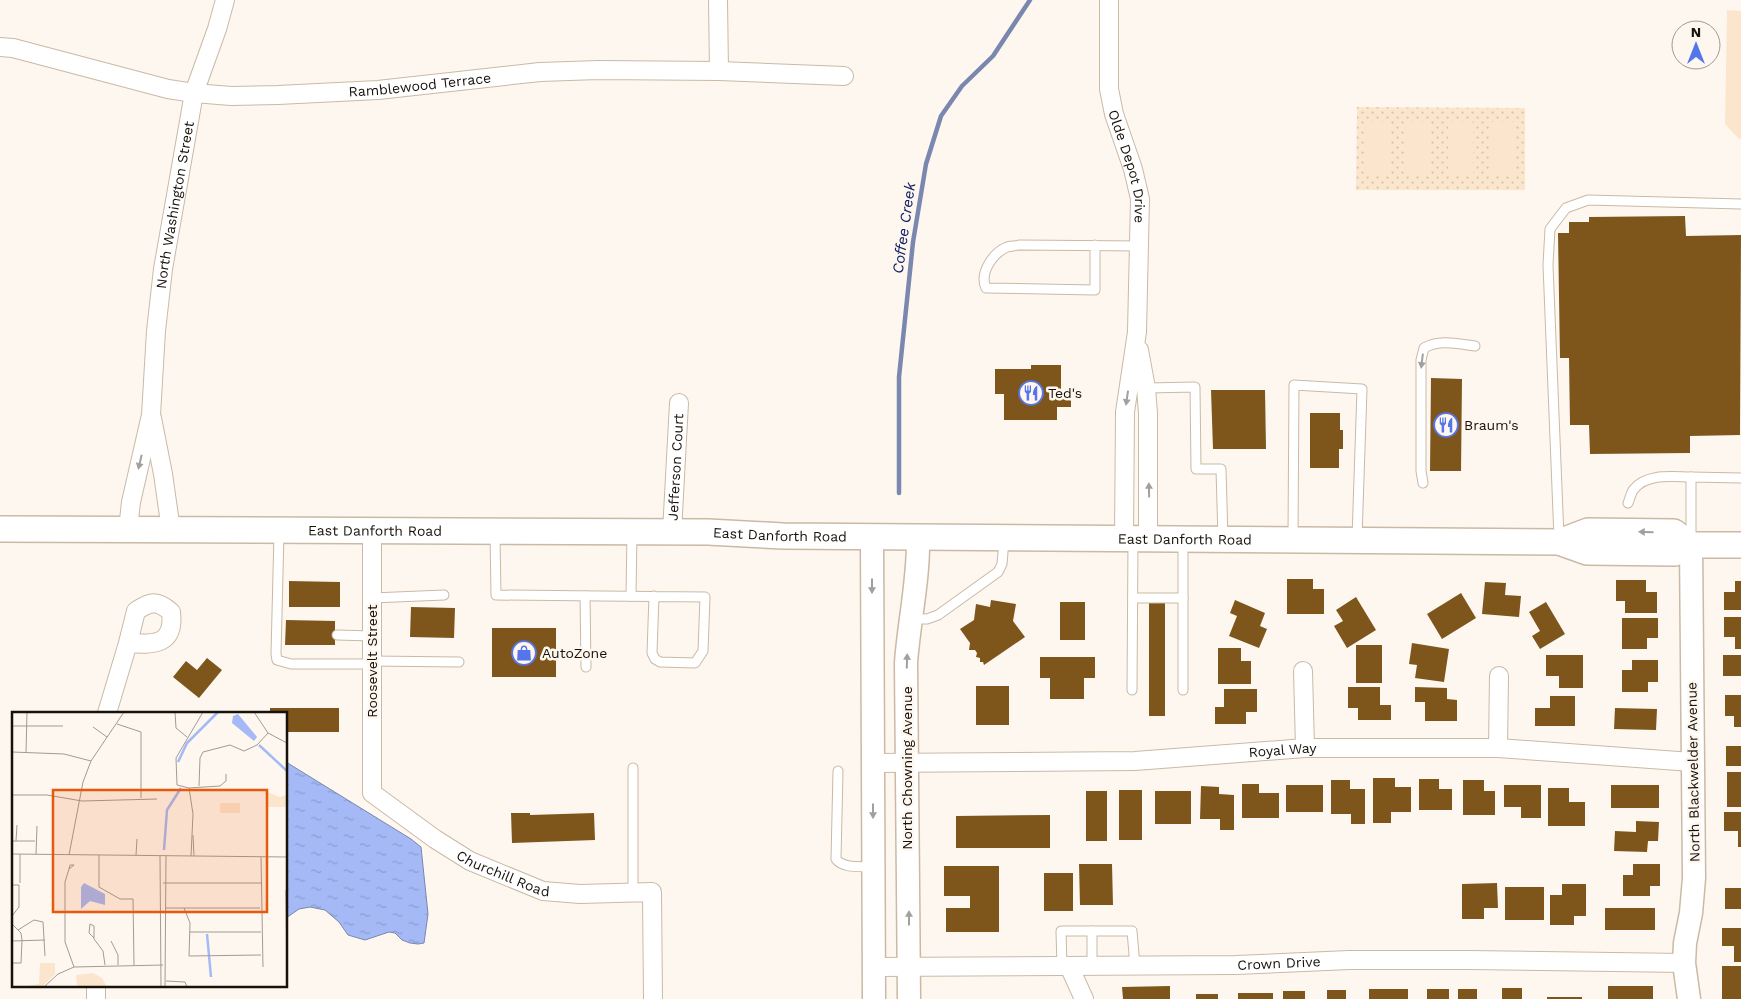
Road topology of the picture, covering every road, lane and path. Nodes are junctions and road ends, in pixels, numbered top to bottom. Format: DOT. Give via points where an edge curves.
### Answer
graph roads {
  1 [pos="225,0"];
  2 [pos="718,0"];
  3 [pos="1109,0"];
  4 [pos="0,46"];
  5 [pos="719,71"];
  6 [pos="844,76"];
  7 [pos="194,93"];
  8 [pos="1741,204"];
  9 [pos="1095,245"];
  10 [pos="1140,246"];
  11 [pos="1137,332"];
  12 [pos="1475,346"];
  13 [pos="1146,388"];
  14 [pos="679,403"];
  15 [pos="151,415"];
  16 [pos="1691,477"];
  17 [pos="1741,478"];
  18 [pos="1423,483"];
  19 [pos="1628,503"];
  20 [pos="0,529"];
  21 [pos="128,530"];
  22 [pos="171,530"];
  23 [pos="279,530"];
  24 [pos="372,530"];
  25 [pos="495,531"];
  26 [pos="632,532"];
  27 [pos="672,532"];
  28 [pos="872,537"];
  29 [pos="918,538"];
  30 [pos="1004,538"];
  31 [pos="1135,538"];
  32 [pos="1183,539"];
  33 [pos="1223,539"];
  34 [pos="1293,540"];
  35 [pos="1357,541"];
  36 [pos="1559,542"];
  37 [pos="1691,545"];
  38 [pos="1741,545"];
  39 [pos="444,595"];
  40 [pos="585,596"];
  41 [pos="631,596"];
  42 [pos="654,596"];
  43 [pos="372,598"];
  44 [pos="1133,598"];
  45 [pos="1183,598"];
  46 [pos="910,619"];
  47 [pos="337,636"];
  48 [pos="372,636"];
  49 [pos="128,643"];
  50 [pos="372,662"];
  51 [pos="459,662"];
  52 [pos="586,666"];
  53 [pos="1303,671"];
  54 [pos="1499,676"];
  55 [pos="1132,690"];
  56 [pos="1183,690"];
  57 [pos="107,712"];
  58 [pos="1305,748"];
  59 [pos="1498,748"];
  60 [pos="873,762"];
  61 [pos="908,762"];
  62 [pos="1692,762"];
  63 [pos="633,768"];
  64 [pos="838,771"];
  65 [pos="372,793"];
  66 [pos="874,867"];
  67 [pos="633,893"];
  68 [pos="1092,931"];
  69 [pos="1684,964"];
  70 [pos="1065,966"];
  71 [pos="1092,966"];
  72 [pos="1134,966"];
  73 [pos="874,967"];
  74 [pos="909,967"];
  75 [pos="96,986"];
  76 [pos="96,999"];
  77 [pos="653,999"];
  78 [pos="874,999"];
  79 [pos="909,999"];
  80 [pos="1084,999"];
  81 [pos="1688,999"];
  1 -- 7 [label="street, North Washington Street"];
  2 -- 5 [label="street"];
  3 -- 10 [label="street, Olde Depot Drive" via="1109,89 1140,199"];
  4 -- 7 [label="street, Ramblewood Terrace"];
  5 -- 6 [label="street, Ramblewood Terrace"];
  5 -- 7 [label="street, Ramblewood Terrace" via="540,72 378,90 230,96"];
  7 -- 15 [label="street, North Washington Street" via="163,269"];
  8 -- 36 [label="lane" via="1588,200 1566,208 1550,229 1548,265"];
  9 -- 9 [label="lane" via="1008,247 988,264 984,285 986,288 1095,290"];
  9 -- 10 [label="lane"];
  10 -- 11 [label="street, Olde Depot Drive"];
  11 -- 13 [label="street, Olde Depot Drive"];
  11 -- 31 [label="street, Olde Depot Drive, one-way" via="1125,412"];
  12 -- 18 [label="lane, one-way" via="1450,342 1433,343 1424,348 1421,360"];
  31 -- 13 [label="street, Olde Depot Drive, one-way" via="1148,413"];
  13 -- 33 [label="lane" via="1195,387 1196,469 1221,469"];
  14 -- 27 [label="street, Jefferson Court"];
  15 -- 21 [label="street, North Washington Street, one-way" via="131,502"];
  15 -- 22 [label="street, North Washington Street"];
  16 -- 17 [label="lane"];
  16 -- 19 [label="lane" via="1644,480 1633,490"];
  16 -- 37 [label="lane"];
  20 -- 21 [label="main road, East Danforth Road"];
  21 -- 22 [label="main road, East Danforth Road"];
  22 -- 23 [label="main road, East Danforth Road"];
  23 -- 24 [label="main road, East Danforth Road"];
  23 -- 50 [label="lane" via="277,660 291,664"];
  24 -- 25 [label="main road, East Danforth Road"];
  24 -- 43 [label="street, Roosevelt Street"];
  25 -- 26 [label="main road, East Danforth Road"];
  25 -- 40 [label="lane" via="496,595"];
  26 -- 27 [label="main road, East Danforth Road"];
  26 -- 41 [label="lane"];
  27 -- 28 [label="main road, East Danforth Road"];
  28 -- 29 [label="main road, East Danforth Road"];
  28 -- 60 [label="street, one-way"];
  29 -- 30 [label="main road, East Danforth Road"];
  29 -- 46 [label="street, North Chowning Avenue"];
  30 -- 31 [label="main road, East Danforth Road"];
  30 -- 46 [label="lane" via="1002,564 998,572 938,615"];
  31 -- 32 [label="main road, East Danforth Road"];
  31 -- 44 [label="lane"];
  32 -- 33 [label="main road, East Danforth Road"];
  32 -- 45 [label="lane"];
  33 -- 34 [label="main road, East Danforth Road"];
  34 -- 35 [label="main road, East Danforth Road"];
  34 -- 35 [label="lane" via="1294,385 1362,389"];
  35 -- 36 [label="main road, East Danforth Road"];
  36 -- 37 [label="main road, East Danforth Road" via="1588,531 1674,532"];
  37 -- 38 [label="main road"];
  37 -- 62 [label="street, North Blackwelder Avenue"];
  39 -- 43 [label="lane"];
  40 -- 41 [label="lane"];
  40 -- 52 [label="lane"];
  41 -- 42 [label="lane"];
  42 -- 42 [label="lane" via="705,597 703,651 695,662 660,662 655,659 652,653"];
  43 -- 48 [label="street, Roosevelt Street"];
  44 -- 45 [label="lane"];
  44 -- 55 [label="lane"];
  45 -- 56 [label="lane"];
  61 -- 46 [label="street, North Chowning Avenue, one-way" via="906,663"];
  47 -- 48 [label="lane"];
  48 -- 50 [label="street, Roosevelt Street"];
  49 -- 57 [label="street"];
  50 -- 51 [label="lane"];
  50 -- 65 [label="street, Roosevelt Street"];
  53 -- 58 [label="street"];
  54 -- 59 [label="street"];
  58 -- 59 [label="street, Royal Way"];
  58 -- 61 [label="street, Royal Way" via="1135,760"];
  59 -- 62 [label="street, Royal Way"];
  60 -- 61 [label="street, Royal Way"];
  60 -- 66 [label="street, one-way"];
  74 -- 61 [label="street, North Chowning Avenue, one-way"];
  62 -- 69 [label="street, North Blackwelder Avenue" via="1694,878"];
  63 -- 67 [label="lane"];
  64 -- 66 [label="lane" via="836,859 845,865"];
  65 -- 67 [label="street, Churchill Road" via="470,861 543,891"];
  66 -- 73 [label="street"];
  67 -- 77 [label="street, Churchill Road" via="652,892"];
  68 -- 70 [label="lane" via="1061,931"];
  68 -- 71 [label="lane"];
  68 -- 72 [label="lane" via="1132,931"];
  69 -- 72 [label="street, Crown Drive" via="1349,960"];
  69 -- 81 [label="street, North Blackwelder Avenue"];
  70 -- 71 [label="street, Crown Drive"];
  70 -- 74 [label="street, Crown Drive"];
  70 -- 80 [label="street"];
  71 -- 72 [label="street, Crown Drive"];
  73 -- 74 [label="street, Crown Drive"];
  73 -- 78 [label="street"];
  74 -- 79 [label="street, North Chowning Avenue"];
  75 -- 76 [label="street"];
}
